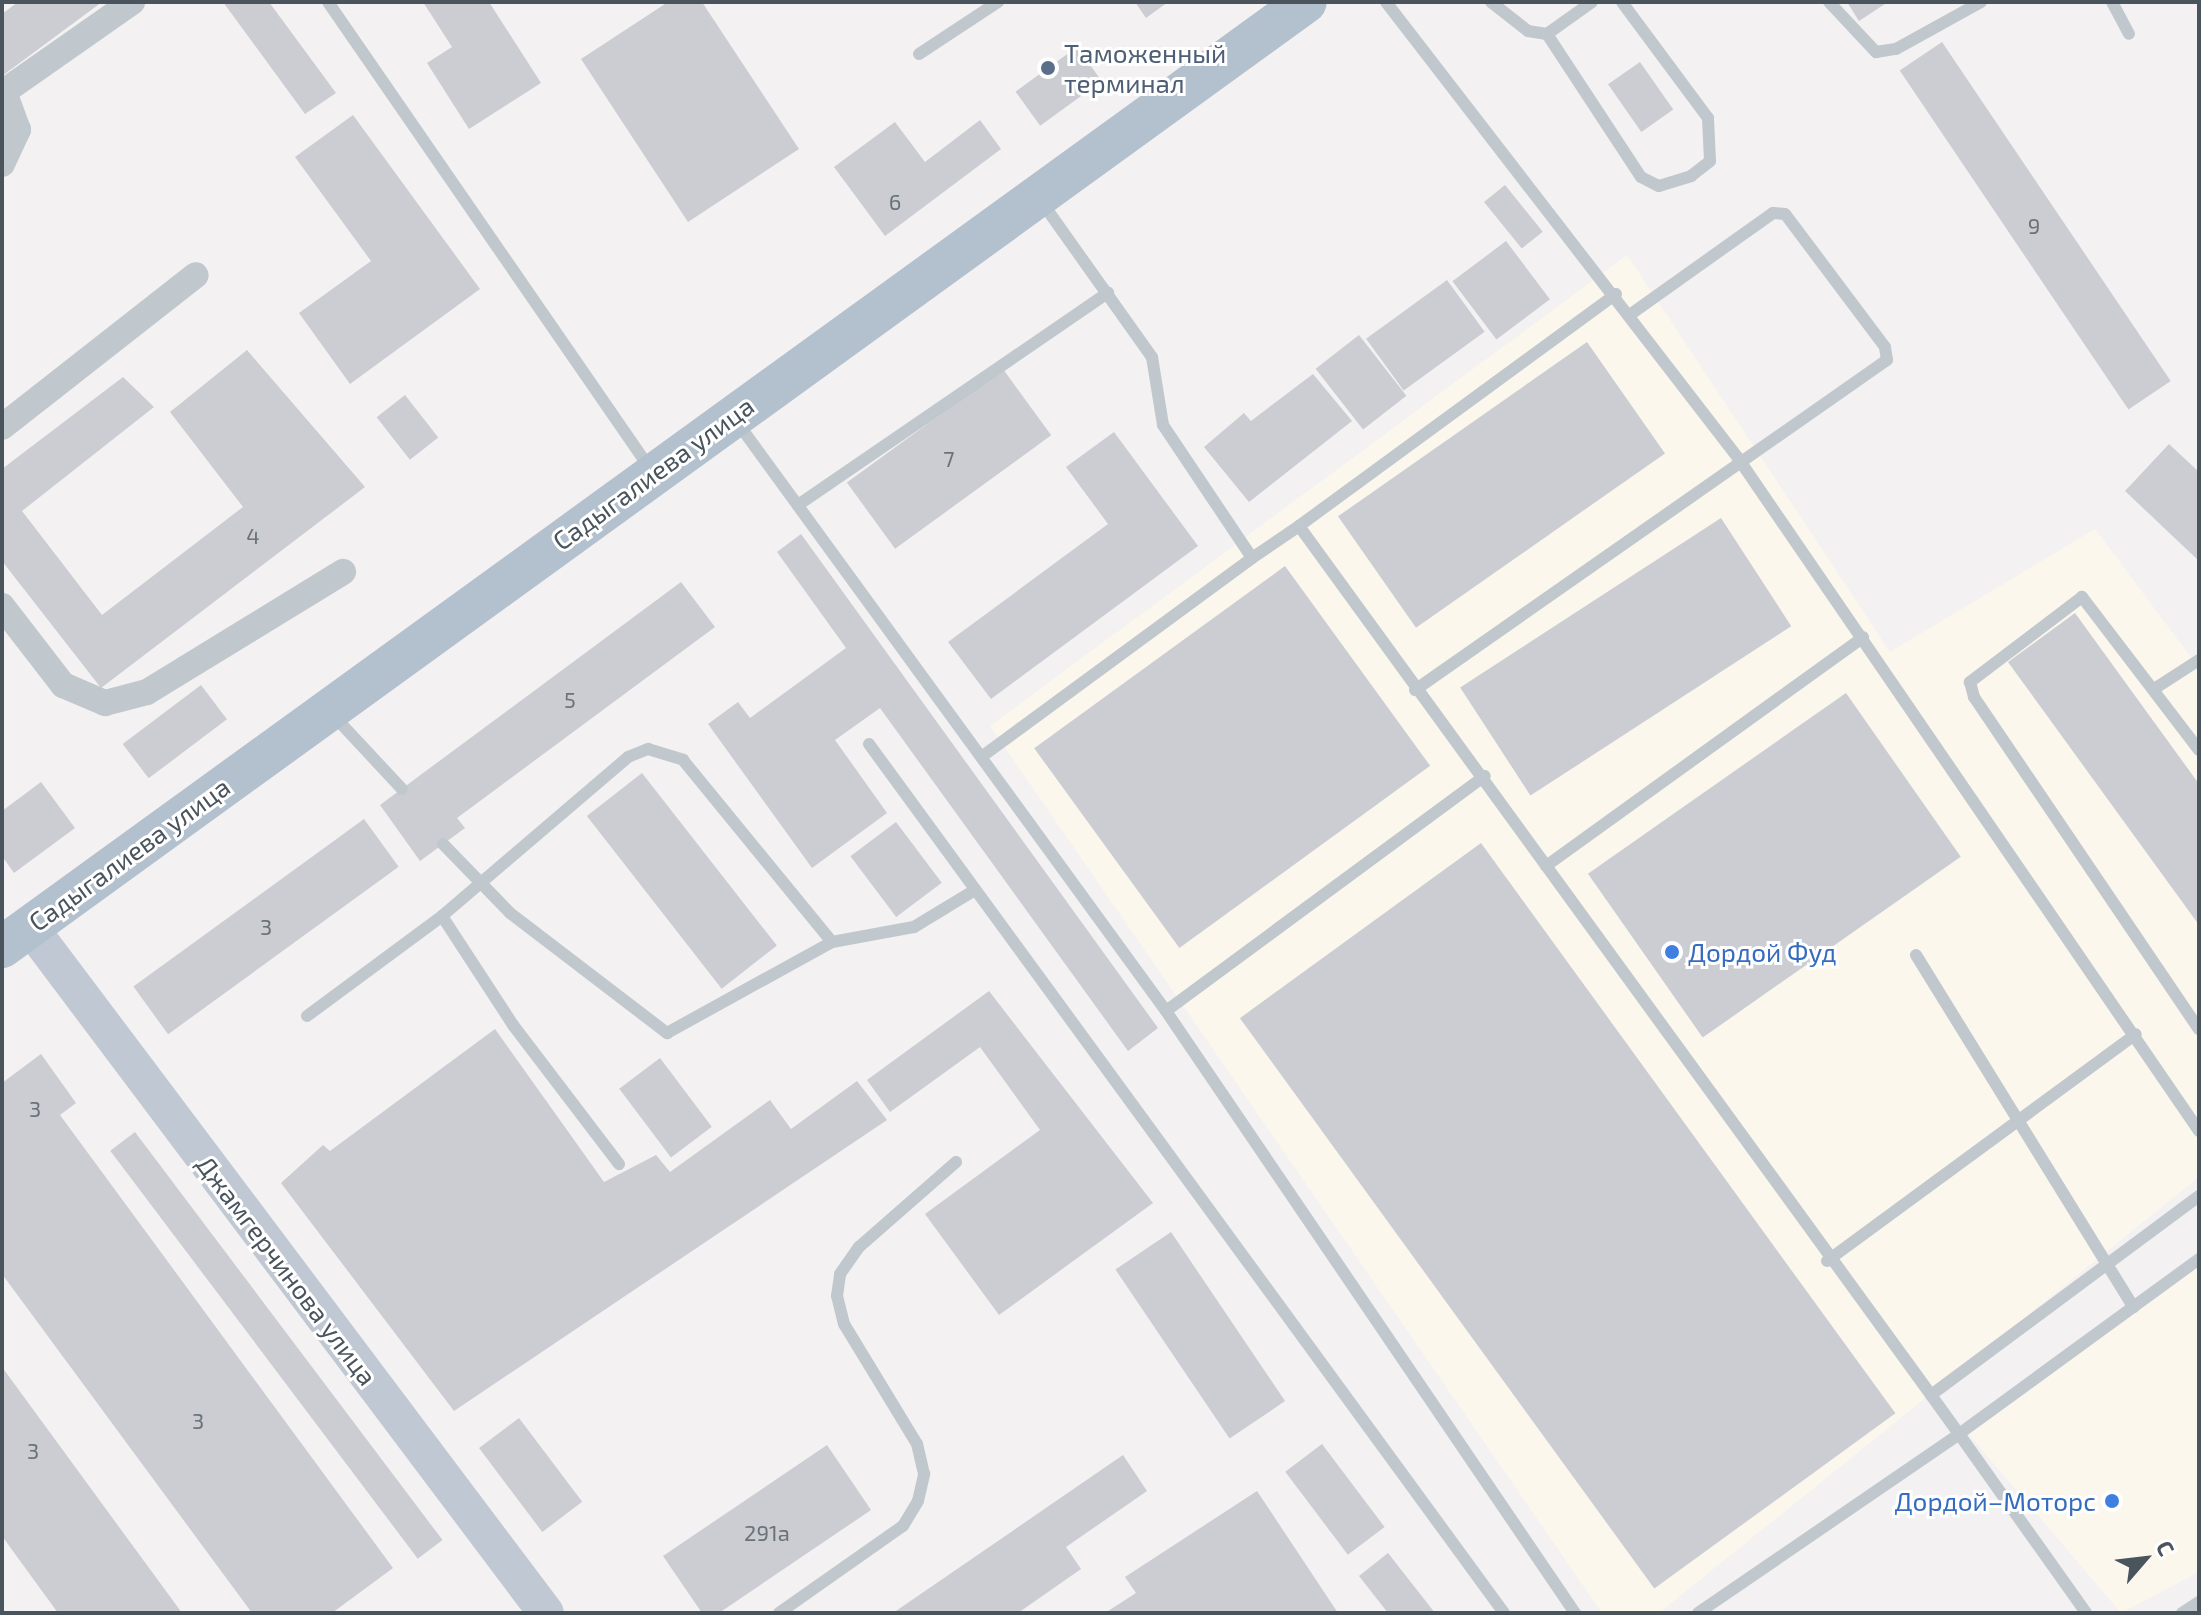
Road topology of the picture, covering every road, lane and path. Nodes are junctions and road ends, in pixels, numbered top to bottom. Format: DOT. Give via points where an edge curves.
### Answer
graph roads {
  1 [pos="132,2"];
  2 [pos="328,2"];
  3 [pos="998,2"];
  4 [pos="1386,2"];
  5 [pos="1491,2"];
  6 [pos="1592,2"];
  7 [pos="1622,2"];
  8 [pos="1829,2"];
  9 [pos="1981,2"];
  10 [pos="2112,2"];
  11 [pos="1301,3"];
  12 [pos="1547,34"];
  13 [pos="2129,34"];
  14 [pos="919,54"];
  15 [pos="3,92"];
  16 [pos="2,164"];
  17 [pos="1035,193"];
  18 [pos="196,275"];
  19 [pos="1108,293"];
  20 [pos="1616,294"];
  21 [pos="1631,314"];
  22 [pos="732,416"];
  23 [pos="2,427"];
  24 [pos="1738,458"];
  25 [pos="654,474"];
  26 [pos="798,505"];
  27 [pos="1299,526"];
  28 [pos="1252,558"];
  29 [pos="343,572"];
  30 [pos="2,606"];
  31 [pos="1863,637"];
  32 [pos="2199,660"];
  33 [pos="2154,689"];
  34 [pos="1415,690"];
  35 [pos="327,709"];
  36 [pos="869,744"];
  37 [pos="2199,750"];
  38 [pos="984,755"];
  39 [pos="1485,776"];
  40 [pos="402,789"];
  41 [pos="443,844"];
  42 [pos="1546,866"];
  43 [pos="478,885"];
  44 [pos="975,890"];
  45 [pos="442,916"];
  46 [pos="16,937"];
  47 [pos="832,942"];
  48 [pos="1916,955"];
  49 [pos="1166,1011"];
  50 [pos="307,1016"];
  51 [pos="2199,1029"];
  52 [pos="2136,1034"];
  53 [pos="2021,1123"];
  54 [pos="2199,1131"];
  55 [pos="956,1162"];
  56 [pos="619,1164"];
  57 [pos="2199,1196"];
  58 [pos="2199,1259"];
  59 [pos="1827,1261"];
  60 [pos="2105,1263"];
  61 [pos="2133,1307"];
  62 [pos="1931,1395"];
  63 [pos="1959,1434"];
  64 [pos="2199,1602"];
  65 [pos="546,1613"];
  66 [pos="779,1613"];
  67 [pos="1504,1613"];
  68 [pos="1575,1613"];
  69 [pos="1698,1613"];
  70 [pos="2086,1613"];
  71 [pos="2182,1613"];
  1 -- 15 [label="street"];
  2 -- 25 [label="lane"];
  3 -- 14 [label="lane"];
  4 -- 20 [label="lane"];
  5 -- 12 [label="lane" via="1528,31"];
  6 -- 12 [label="lane"];
  7 -- 12 [label="lane" via="1708,118 1710,161 1691,176 1659,186 1641,177"];
  8 -- 9 [label="lane" via="1876,52 1896,49"];
  10 -- 13 [label="lane"];
  11 -- 17 [label="main road, Садыгалиева улица"];
  15 -- 16 [label="street" via="18,130"];
  17 -- 19 [label="lane"];
  17 -- 22 [label="main road, Садыгалиева улица"];
  18 -- 23 [label="street"];
  19 -- 26 [label="lane"];
  19 -- 28 [label="lane" via="1152,357 1167,433"];
  20 -- 21 [label="lane"];
  20 -- 27 [label="lane"];
  21 -- 24 [label="lane"];
  21 -- 24 [label="lane" via="1773,213 1785,214 1876,335 1887,360"];
  22 -- 25 [label="main road, Садыгалиева улица"];
  22 -- 26 [label="lane"];
  24 -- 31 [label="lane"];
  24 -- 34 [label="lane"];
  25 -- 35 [label="main road, Садыгалиева улица"];
  26 -- 38 [label="lane"];
  27 -- 28 [label="lane"];
  27 -- 34 [label="lane"];
  28 -- 38 [label="lane"];
  29 -- 30 [label="street" via="147,692 105,703 63,685"];
  31 -- 42 [label="lane"];
  31 -- 52 [label="lane"];
  32 -- 33 [label="lane"];
  33 -- 37 [label="lane"];
  33 -- 51 [label="lane" via="2082,597 1970,682 1974,697"];
  34 -- 39 [label="lane"];
  35 -- 40 [label="lane"];
  35 -- 46 [label="main road, Садыгалиева улица"];
  36 -- 44 [label="lane"];
  38 -- 49 [label="lane"];
  39 -- 42 [label="lane"];
  39 -- 49 [label="lane"];
  41 -- 43 [label="lane"];
  42 -- 59 [label="lane"];
  43 -- 45 [label="lane"];
  43 -- 47 [label="lane" via="667,1033"];
  43 -- 47 [label="lane" via="628,757 670,751"];
  44 -- 47 [label="lane" via="914,927"];
  44 -- 67 [label="lane"];
  45 -- 50 [label="lane"];
  45 -- 56 [label="lane" via="513,1025"];
  46 -- 65 [label="street, Джамгерчинова улица"];
  48 -- 53 [label="lane"];
  49 -- 68 [label="lane"];
  52 -- 53 [label="lane"];
  52 -- 54 [label="lane"];
  53 -- 59 [label="lane"];
  53 -- 60 [label="lane"];
  55 -- 66 [label="lane" via="859,1247 840,1274 837,1296 844,1324 917,1444 924,1474 918,1501 903,1526"];
  57 -- 60 [label="lane"];
  58 -- 61 [label="lane"];
  59 -- 62 [label="lane"];
  60 -- 61 [label="lane"];
  60 -- 62 [label="lane"];
  61 -- 63 [label="lane"];
  62 -- 63 [label="lane"];
  63 -- 69 [label="lane"];
  63 -- 70 [label="lane"];
  64 -- 71 [label="lane"];
}
